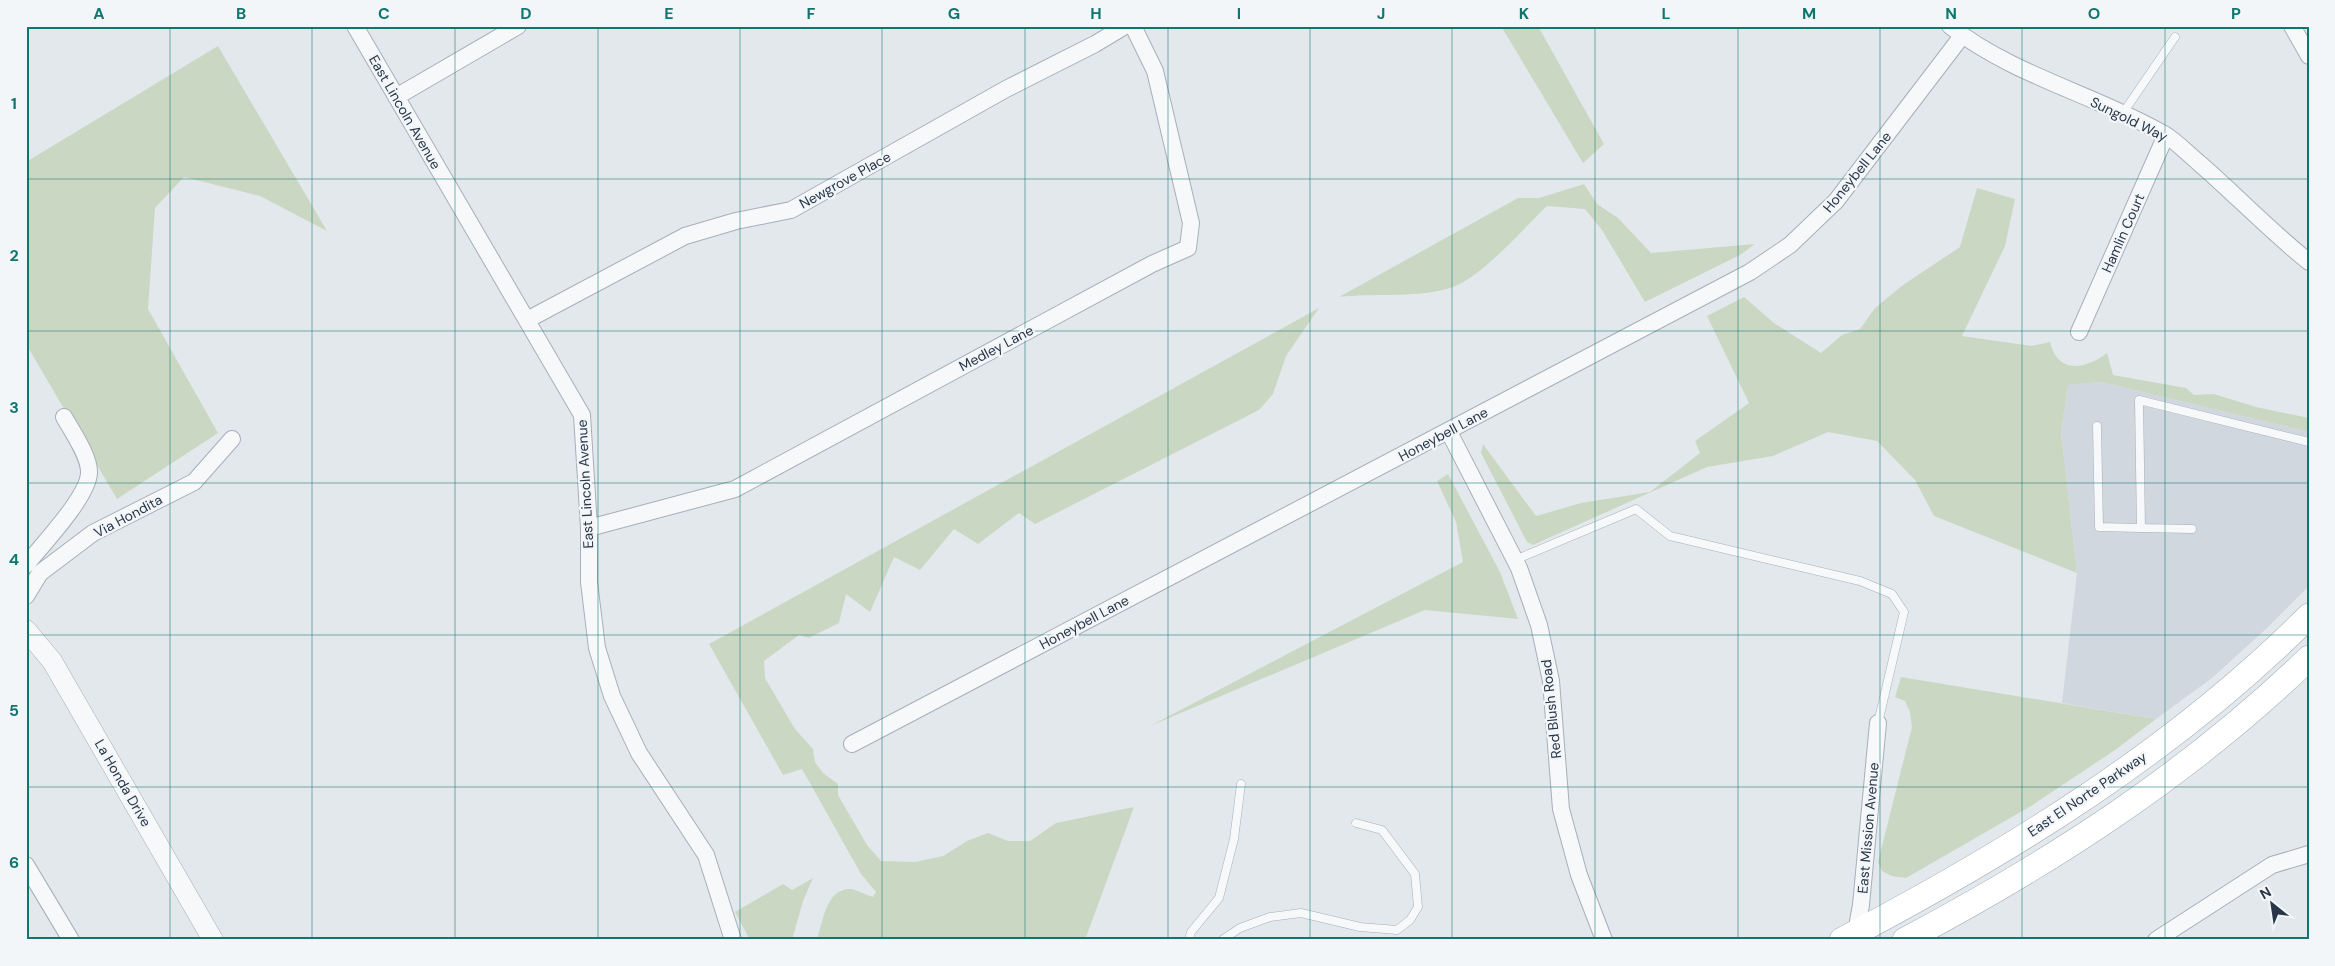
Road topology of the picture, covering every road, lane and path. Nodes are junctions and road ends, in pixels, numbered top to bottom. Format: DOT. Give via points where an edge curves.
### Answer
graph roads {
  1 [pos="355,26"];
  2 [pos="518,26"];
  3 [pos="1125,26"];
  4 [pos="1134,26"];
  5 [pos="2292,26"];
  6 [pos="1956,31"];
  7 [pos="2176,37"];
  8 [pos="2309,56"];
  9 [pos="396,97"];
  10 [pos="2123,113"];
  11 [pos="2166,135"];
  12 [pos="2309,262"];
  13 [pos="527,320"];
  14 [pos="2079,332"];
  15 [pos="64,417"];
  16 [pos="2097,426"];
  17 [pos="1449,432"];
  18 [pos="232,439"];
  19 [pos="2309,442"];
  20 [pos="589,528"];
  21 [pos="2141,528"];
  22 [pos="2192,528"];
  23 [pos="1515,560"];
  24 [pos="26,565"];
  25 [pos="26,596"];
  26 [pos="2309,616"];
  27 [pos="26,630"];
  28 [pos="2309,658"];
  29 [pos="1878,723"];
  30 [pos="852,744"];
  31 [pos="1241,784"];
  32 [pos="1356,823"];
  33 [pos="2309,854"];
  34 [pos="26,865"];
  35 [pos="1849,936"];
  36 [pos="72,940"];
  37 [pos="213,940"];
  38 [pos="733,940"];
  39 [pos="1189,940"];
  40 [pos="1222,940"];
  41 [pos="1604,940"];
  42 [pos="1905,940"];
  43 [pos="2156,940"];
  1 -- 9 [label="street, East Lincoln Avenue"];
  2 -- 9 [label="street"];
  3 -- 13 [label="street, Newgrove Place" via="791,210 685,236"];
  4 -- 20 [label="street, Medley Lane" via="1155,71 1191,223 1188,248 1143,269 734,489"];
  5 -- 8 [label="street"];
  6 -- 10 [label="street, Sungold Way" via="2020,70"];
  6 -- 17 [label="street, Honeybell Lane" via="1836,201 1790,245 1750,272"];
  7 -- 10 [label="lane"];
  9 -- 13 [label="street, East Lincoln Avenue"];
  10 -- 11 [label="street, Sungold Way"];
  11 -- 12 [label="street, Sungold Way"];
  11 -- 14 [label="street, Hamlin Court"];
  13 -- 20 [label="street, East Lincoln Avenue" via="582,415"];
  15 -- 24 [label="street" via="82,449 89,473 80,497"];
  16 -- 21 [label="lane" via="2098,527"];
  17 -- 23 [label="street, Red Blush Road"];
  17 -- 30 [label="street, Honeybell Lane"];
  18 -- 25 [label="street, Via Hondita" via="194,482 93,533 40,573"];
  19 -- 21 [label="lane" via="2139,400"];
  20 -- 38 [label="street, East Lincoln Avenue" via="589,582 597,648 612,696 640,753 706,855"];
  21 -- 22 [label="lane"];
  23 -- 29 [label="lane" via="1636,509 1670,536 1860,582 1892,594 1904,612"];
  23 -- 41 [label="street, Red Blush Road" via="1539,625 1551,681 1561,809 1579,875"];
  26 -- 35 [label="main road, East El Norte Parkway" via="2233,686 2160,745 2081,802 1971,869"];
  27 -- 37 [label="street, La Honda Drive" via="52,661"];
  28 -- 42 [label="main road" via="2219,738 2100,826 2023,874"];
  29 -- 35 [label="street, East Mission Avenue" via="1862,904"];
  31 -- 39 [label="lane" via="1234,839 1219,898 1191,932"];
  32 -- 40 [label="lane" via="1382,830 1416,874 1418,907 1410,920 1397,930 1360,927 1301,913 1270,917 1240,928"];
  33 -- 43 [label="street" via="2272,865"];
  34 -- 36 [label="street"];
}
